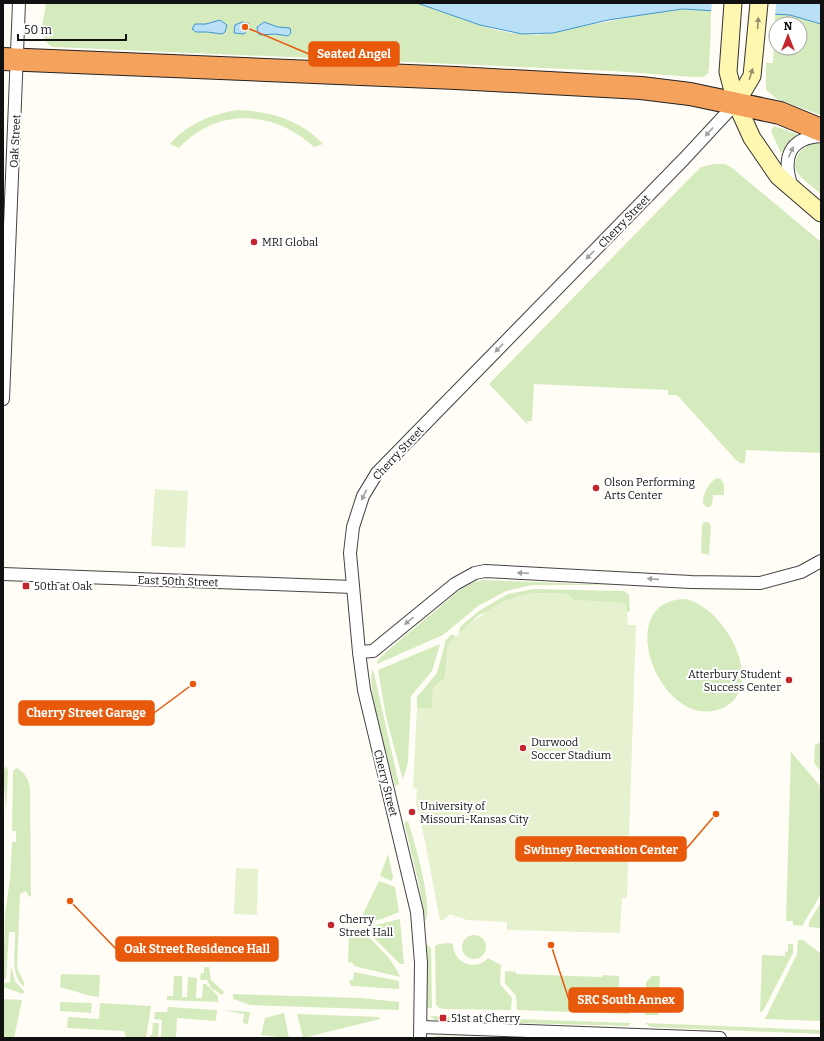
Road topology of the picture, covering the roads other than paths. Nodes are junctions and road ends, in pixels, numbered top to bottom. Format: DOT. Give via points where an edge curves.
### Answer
graph roads {
  1 [pos="733,3"];
  2 [pos="759,3"];
  3 [pos="19,7"];
  4 [pos="11,60"];
  5 [pos="736,103"];
  6 [pos="821,130"];
  7 [pos="821,136"];
  8 [pos="792,188"];
  9 [pos="821,213"];
  10 [pos="3,399"];
  11 [pos="821,561"];
  12 [pos="3,574"];
  13 [pos="353,587"];
  14 [pos="359,652"];
  15 [pos="420,1033"];
  16 [pos="720,1038"];
  1 -- 5 [label="main road" via="728,72"];
  5 -- 2 [label="main road, one-way" via="752,76"];
  3 -- 4 [label="street, Oak Street"];
  4 -- 5 [label="highway" via="641,88"];
  4 -- 10 [label="street, Oak Street"];
  5 -- 6 [label="highway" via="780,113"];
  5 -- 8 [label="main road" via="752,138 773,170"];
  5 -- 13 [label="street, Cherry Street, one-way" via="377,473 363,496 353,527 350,553"];
  8 -- 7 [label="street, one-way" via="786,163 792,148 798,141 809,136"];
  8 -- 9 [label="main road"];
  11 -- 14 [label="street, one-way" via="801,572 760,583 486,571 475,573 455,584 373,651"];
  12 -- 13 [label="street, East 50th Street"];
  13 -- 14 [label="street, Cherry Street"];
  14 -- 15 [label="street, Cherry Street" via="364,690 417,912 421,963"];
  15 -- 16 [label="street"];
}
